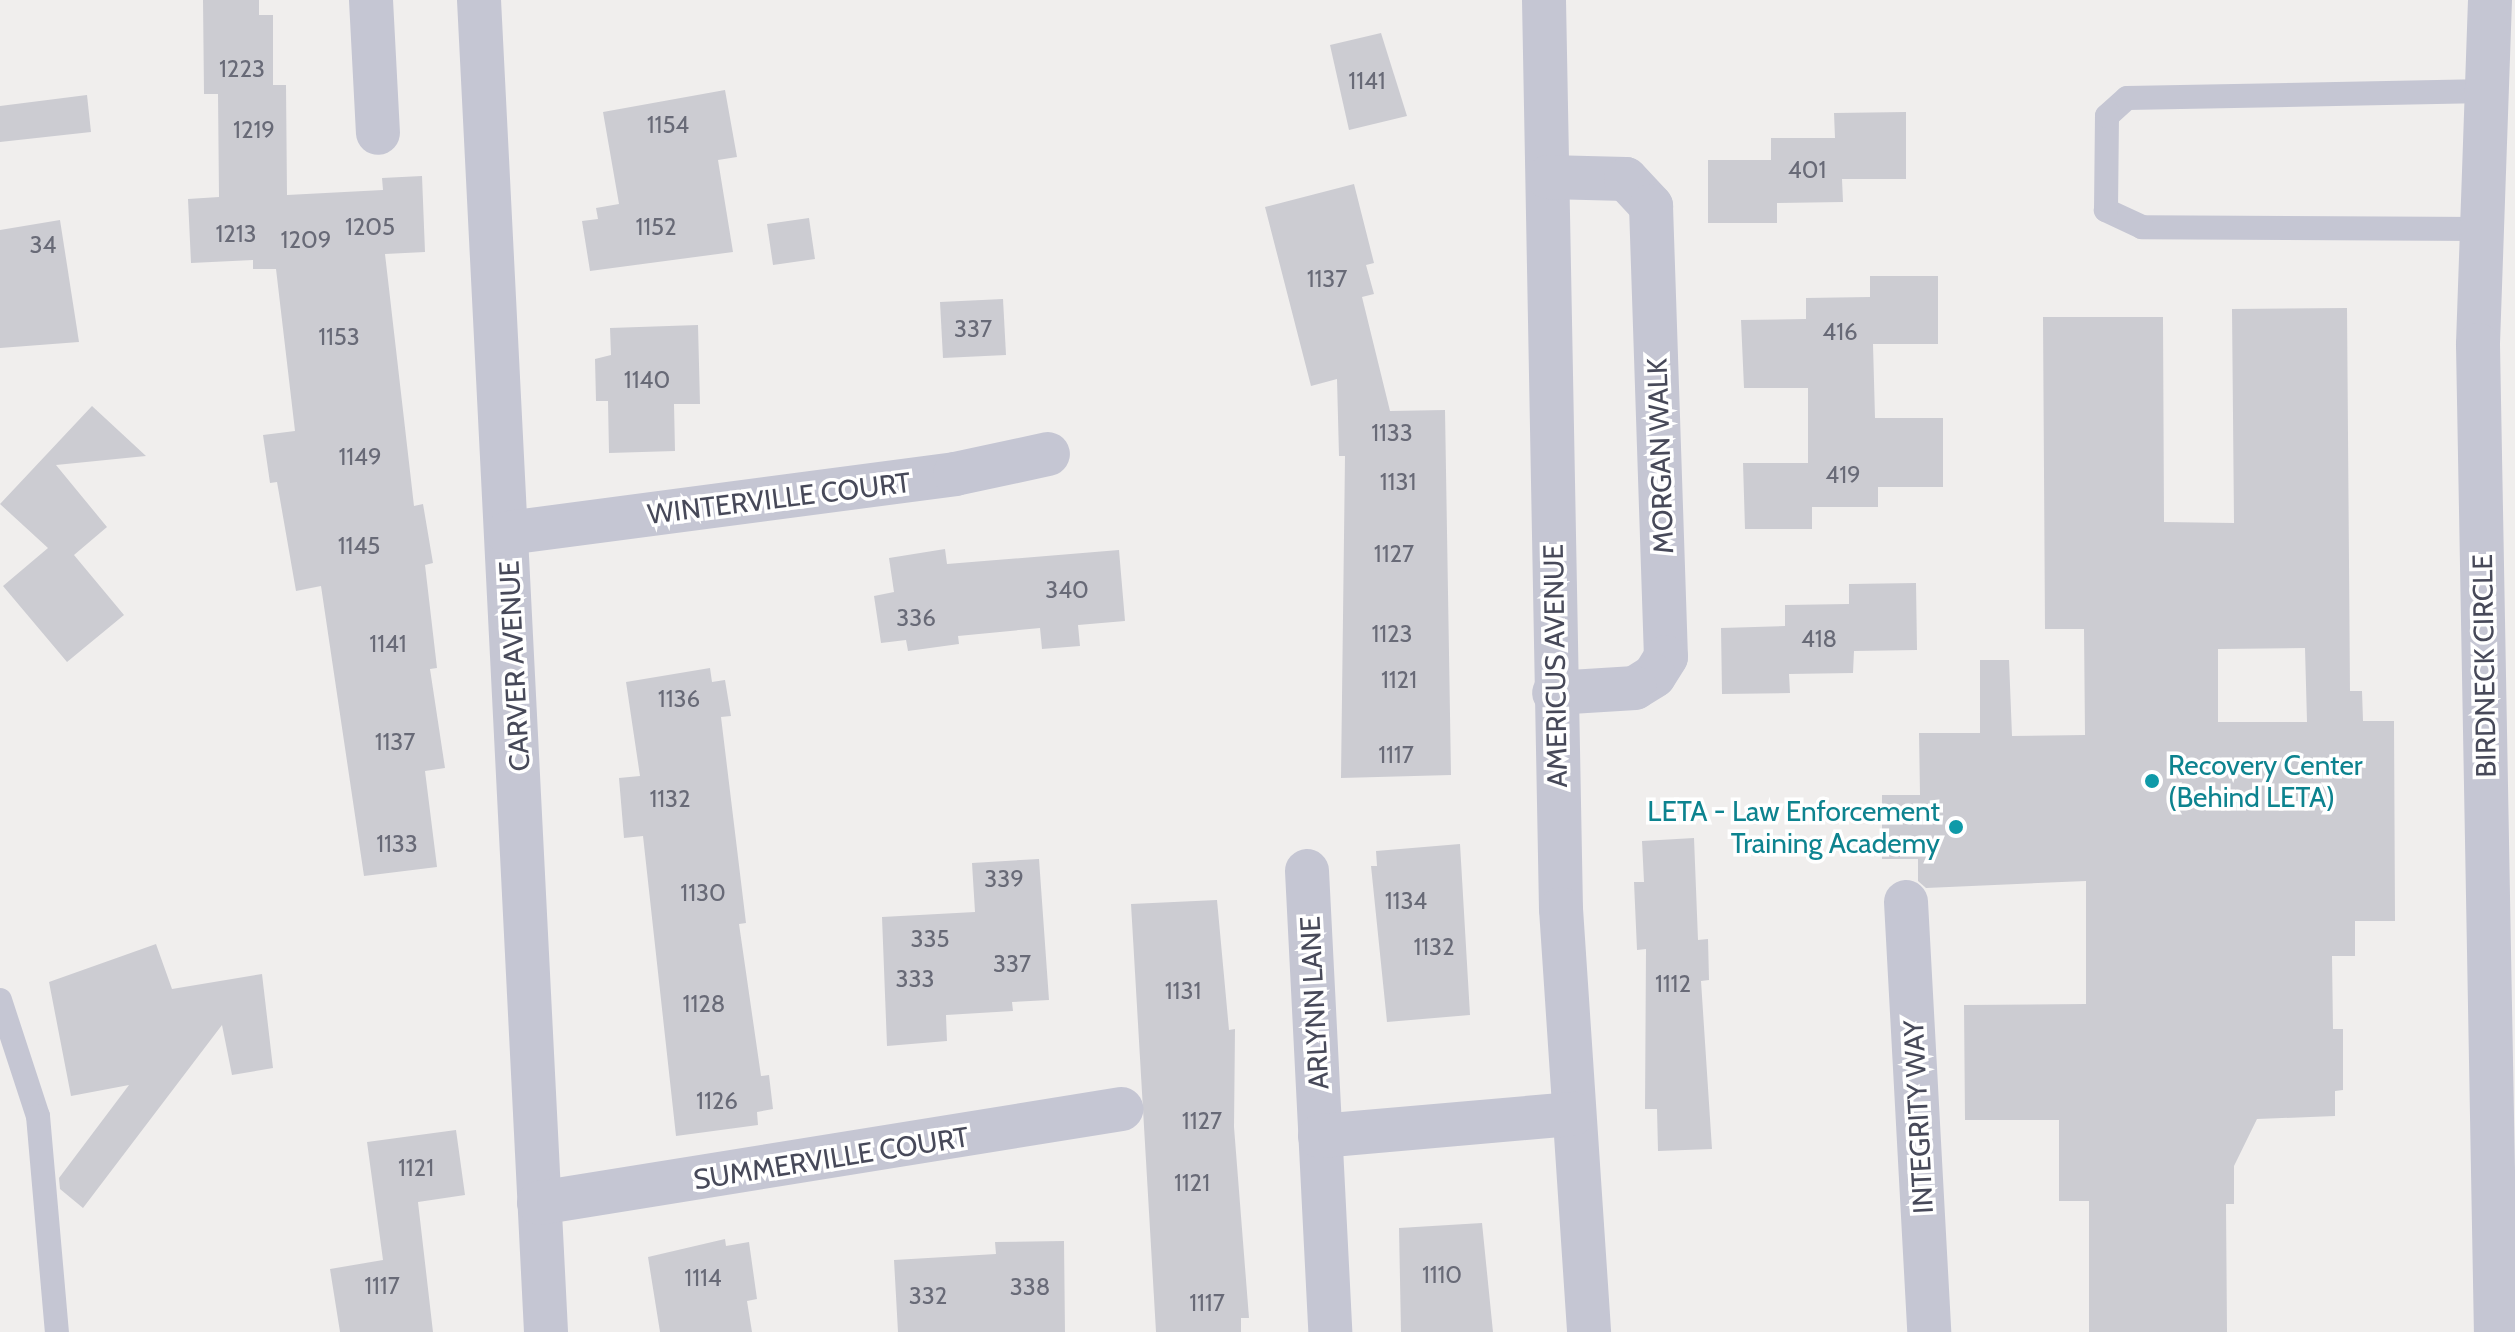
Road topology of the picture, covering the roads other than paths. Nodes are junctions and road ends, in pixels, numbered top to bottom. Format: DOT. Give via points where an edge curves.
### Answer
graph roads {
  1 [pos="371,0"];
  2 [pos="479,0"];
  3 [pos="1544,0"];
  4 [pos="2490,0"];
  5 [pos="2487,91"];
  6 [pos="378,133"];
  7 [pos="1548,177"];
  8 [pos="2482,229"];
  9 [pos="1048,454"];
  10 [pos="508,533"];
  11 [pos="1554,693"];
  12 [pos="1307,871"];
  13 [pos="1906,902"];
  14 [pos="0,1000"];
  15 [pos="1121,1109"];
  16 [pos="1573,1114"];
  17 [pos="1320,1136"];
  18 [pos="539,1203"];
  19 [pos="57,1332"];
  20 [pos="546,1332"];
  21 [pos="1330,1332"];
  22 [pos="1589,1332"];
  23 [pos="1929,1332"];
  24 [pos="2496,1332"];
  1 -- 6 [label="street"];
  2 -- 10 [label="street, CARVER AVENUE"];
  3 -- 7 [label="street, AMERICUS AVENUE"];
  4 -- 5 [label="street, BIRDNECK CIRCLE"];
  5 -- 8 [label="street, BIRDNECK CIRCLE"];
  5 -- 8 [label="lane" via="2127,98 2107,116 2106,210 2142,227"];
  7 -- 11 [label="street, AMERICUS AVENUE"];
  7 -- 11 [label="street, MORGAN WALK" via="1626,179 1643,191 1651,206 1666,657 1654,676 1635,688"];
  8 -- 24 [label="street, BIRDNECK CIRCLE" via="2478,361"];
  9 -- 10 [label="street, WINTERVILLE COURT" via="955,474"];
  10 -- 18 [label="street, CARVER AVENUE"];
  11 -- 16 [label="street, AMERICUS AVENUE"];
  12 -- 17 [label="street, ARLYNN LANE"];
  13 -- 23 [label="street, INTEGRITY WAY"];
  14 -- 19 [label="lane" via="38,1116"];
  15 -- 18 [label="street, SUMMERVILLE COURT"];
  16 -- 17 [label="street"];
  16 -- 22 [label="street, AMERICUS AVENUE"];
  17 -- 21 [label="street, ARLYNN LANE"];
  18 -- 20 [label="street, CARVER AVENUE"];
}
